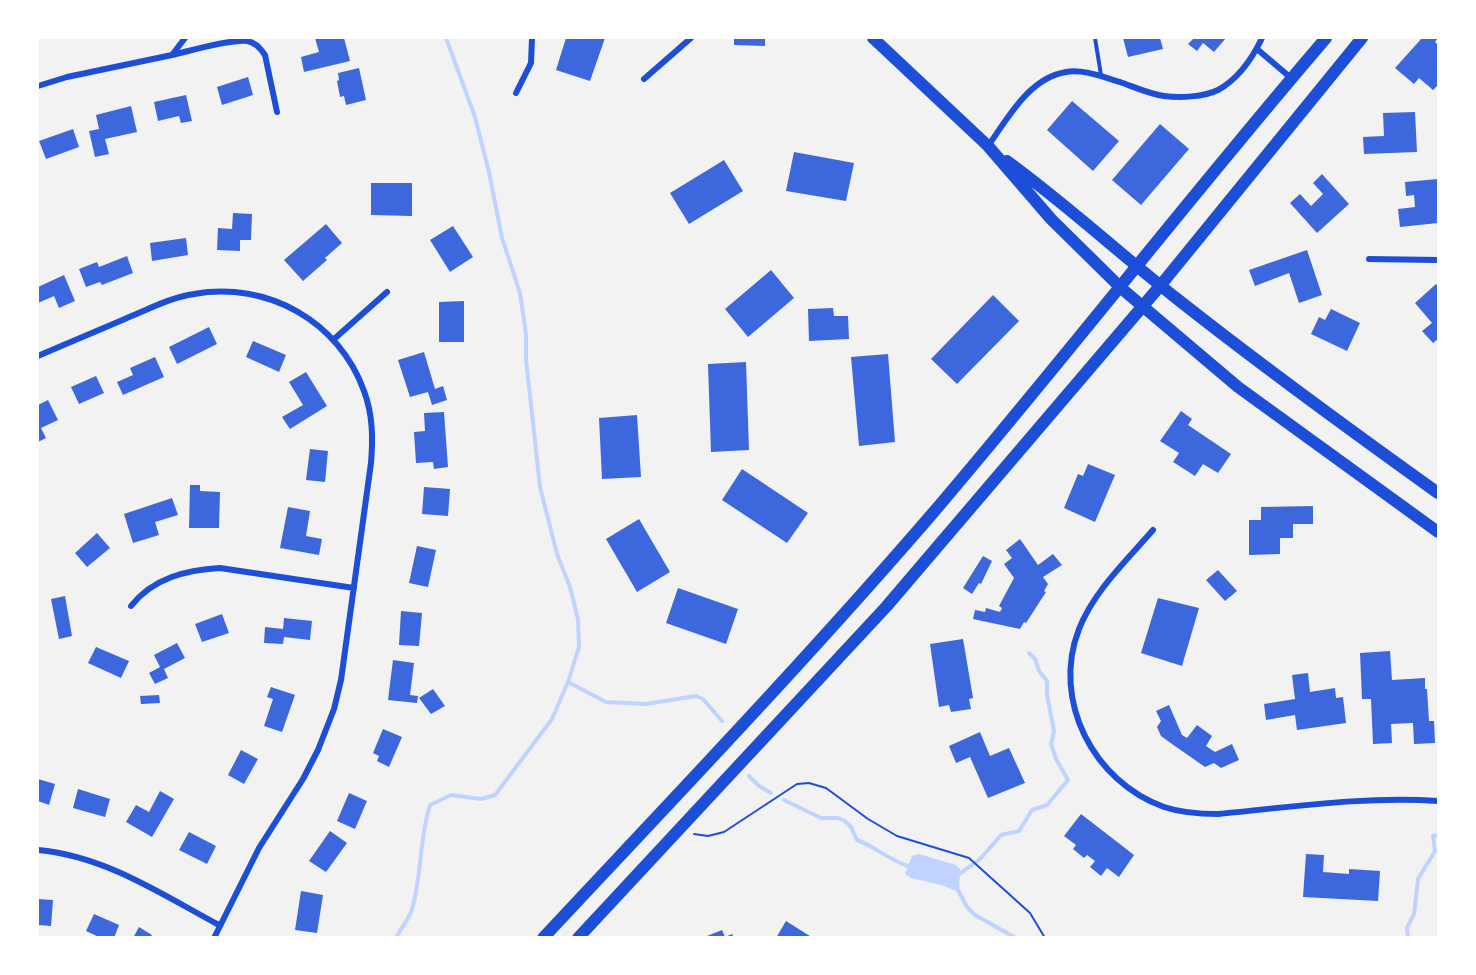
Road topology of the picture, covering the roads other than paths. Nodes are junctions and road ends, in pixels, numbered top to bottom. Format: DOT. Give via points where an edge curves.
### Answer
graph roads {
  1 [pos="185,38"];
  2 [pos="532,38"];
  3 [pos="691,38"];
  4 [pos="873,38"];
  5 [pos="1095,38"];
  6 [pos="1262,38"];
  7 [pos="1326,38"];
  8 [pos="1362,38"];
  9 [pos="1257,48"];
  10 [pos="172,55"];
  11 [pos="1101,76"];
  12 [pos="1291,78"];
  13 [pos="644,79"];
  14 [pos="38,86"];
  15 [pos="516,93"];
  16 [pos="277,112"];
  17 [pos="987,146"];
  18 [pos="1369,259"];
  19 [pos="1438,260"];
  20 [pos="1138,267"];
  21 [pos="1160,286"];
  22 [pos="1121,288"];
  23 [pos="387,292"];
  24 [pos="1142,306"];
  25 [pos="333,340"];
  26 [pos="38,356"];
  27 [pos="1438,494"];
  28 [pos="1153,530"];
  29 [pos="1438,532"];
  30 [pos="354,588"];
  31 [pos="131,606"];
  32 [pos="1438,801"];
  33 [pos="38,850"];
  34 [pos="219,925"];
  35 [pos="213,938"];
  36 [pos="543,938"];
  37 [pos="578,938"];
  1 -- 10 [label="street"];
  2 -- 15 [label="street" via="531,63"];
  3 -- 13 [label="street"];
  4 -- 17 [label="main road"];
  5 -- 11 [label="lane"];
  6 -- 9 [label="street"];
  7 -- 12 [label="main road"];
  8 -- 21 [label="main road"];
  9 -- 11 [label="street" via="1247,64 1218,90 1194,96 1163,96"];
  9 -- 12 [label="street"];
  10 -- 14 [label="street"];
  10 -- 16 [label="street" via="239,41 252,43 265,55"];
  11 -- 17 [label="street" via="1066,72 1047,79 1017,105"];
  12 -- 20 [label="main road"];
  17 -- 20 [label="main road" via="1052,194"];
  17 -- 22 [label="main road" via="1051,219"];
  18 -- 19 [label="street"];
  20 -- 21 [label="main road"];
  20 -- 22 [label="main road"];
  21 -- 24 [label="main road"];
  21 -- 27 [label="main road"];
  22 -- 24 [label="main road"];
  22 -- 36 [label="main road" via="866,590"];
  23 -- 25 [label="street"];
  24 -- 29 [label="main road" via="1238,387"];
  24 -- 37 [label="main road" via="886,607"];
  25 -- 26 [label="street" via="313,321 272,299 216,291 168,301"];
  25 -- 30 [label="street" via="349,360 364,392 373,440"];
  28 -- 32 [label="street" via="1095,598 1078,631 1073,654 1075,712 1081,730 1106,769 1143,798 1195,814 1360,800"];
  30 -- 31 [label="street" via="220,568 199,569 152,586"];
  30 -- 34 [label="street" via="340,680 324,735"];
  33 -- 34 [label="street" via="110,867"];
  34 -- 35 [label="street"];
}
